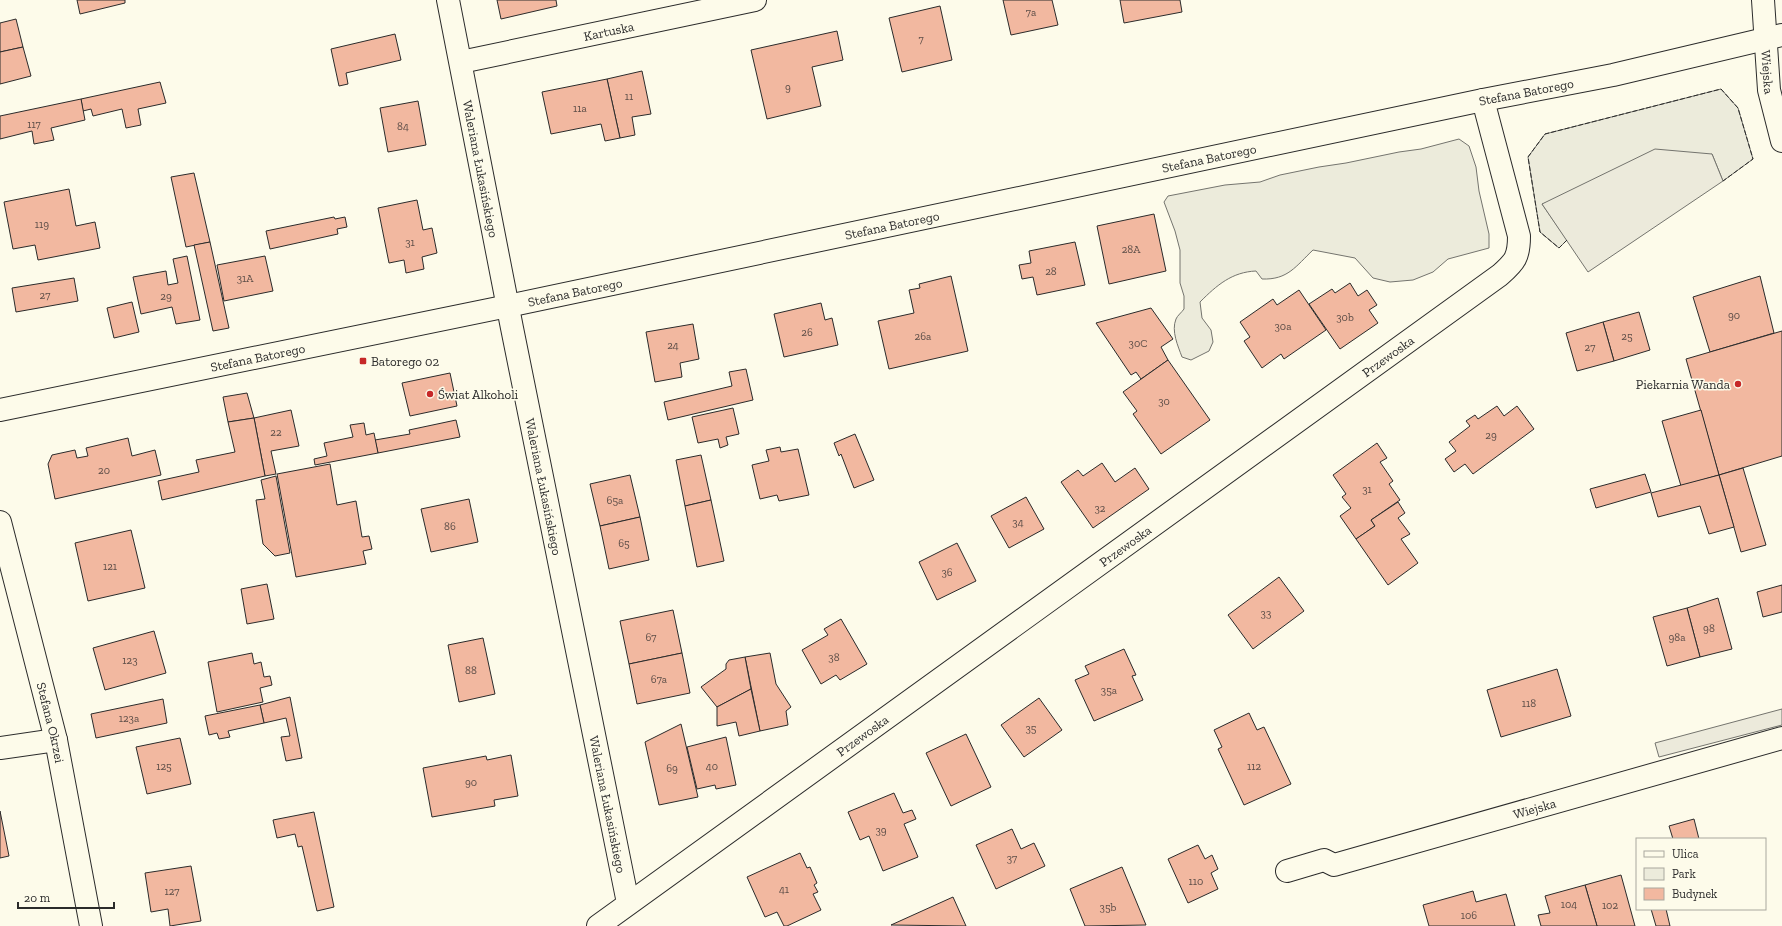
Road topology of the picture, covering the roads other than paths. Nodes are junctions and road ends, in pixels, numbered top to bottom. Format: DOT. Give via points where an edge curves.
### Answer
graph roads {
  1 [pos="448,0"];
  2 [pos="755,0"];
  3 [pos="1763,0"];
  4 [pos="1773,37"];
  5 [pos="461,62"];
  6 [pos="1483,100"];
  7 [pos="1782,141"];
  8 [pos="508,306"];
  9 [pos="0,410"];
  10 [pos="0,522"];
  11 [pos="1782,738"];
  12 [pos="56,740"];
  13 [pos="0,748"];
  14 [pos="1287,872"];
  15 [pos="628,903"];
  16 [pos="91,926"];
  17 [pos="598,926"];
  1 -- 5 [label="street, Waleriana Łukasińskiego"];
  2 -- 5 [label="street, Kartuska"];
  3 -- 4 [label="street, Wiejska"];
  4 -- 6 [label="street, Stefana Batorego" via="1613,75"];
  4 -- 7 [label="street, Wiejska" via="1769,90"];
  5 -- 8 [label="street, Waleriana Łukasińskiego"];
  6 -- 8 [label="street, Stefana Batorego"];
  6 -- 15 [label="street, Przewoska" via="1519,236 1519,250 1514,262 1494,280"];
  8 -- 9 [label="street, Stefana Batorego"];
  8 -- 15 [label="street, Waleriana Łukasińskiego"];
  10 -- 12 [label="street, Stefana Okrzei"];
  11 -- 14 [label="street, Wiejska" via="1334,865 1324,860"];
  12 -- 13 [label="street"];
  12 -- 16 [label="street, Stefana Okrzei"];
  15 -- 17 [label="street, Przewoska"];
}
